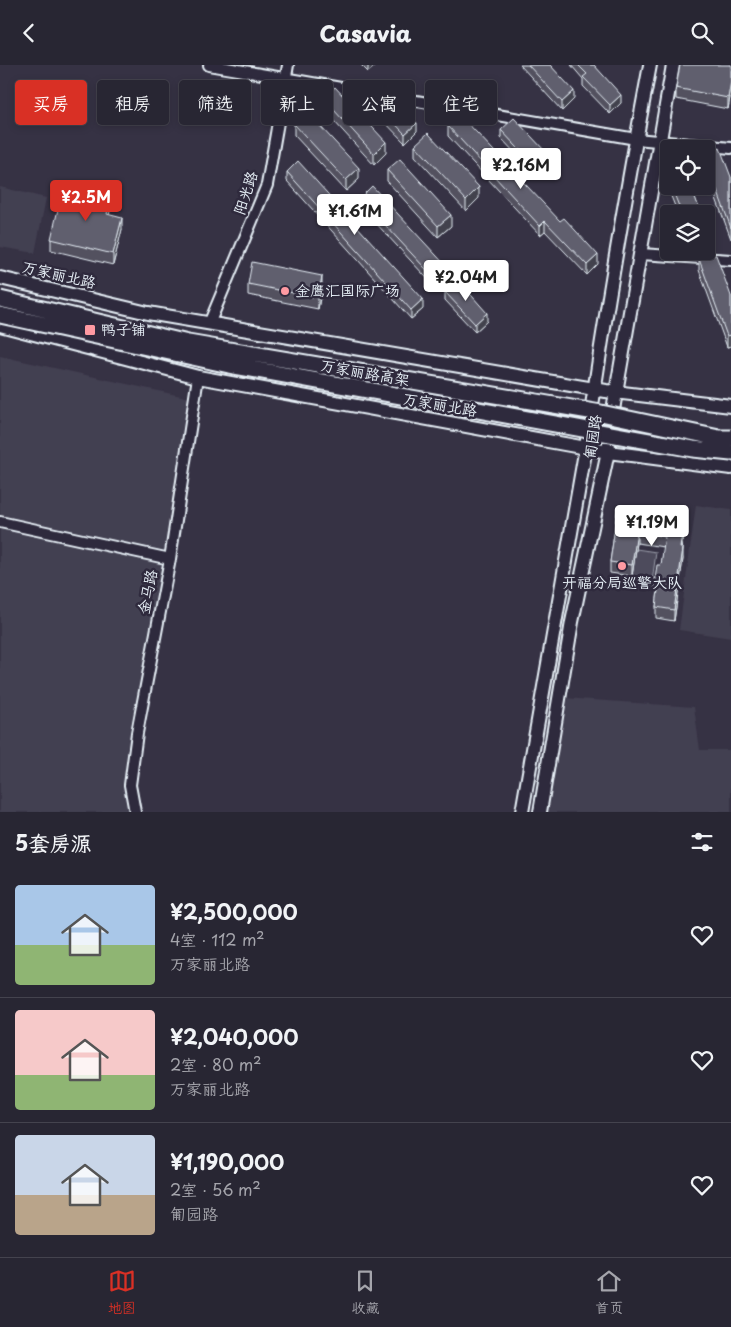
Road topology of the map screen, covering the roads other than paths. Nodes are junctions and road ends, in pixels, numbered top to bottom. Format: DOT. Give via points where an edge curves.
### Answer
graph roads {
  1 [pos="209,65"];
  2 [pos="288,65"];
  3 [pos="650,65"];
  4 [pos="673,65"];
  5 [pos="286,79"];
  6 [pos="636,139"];
  7 [pos="660,140"];
  8 [pos="660,141"];
  9 [pos="715,146"];
  10 [pos="731,148"];
  11 [pos="641,254"];
  12 [pos="731,260"];
  13 [pos="0,278"];
  14 [pos="0,299"];
  15 [pos="0,315"];
  16 [pos="209,324"];
  17 [pos="0,325"];
  18 [pos="198,377"];
  19 [pos="594,389"];
  20 [pos="617,392"];
  21 [pos="731,406"];
  22 [pos="731,438"];
  23 [pos="586,447"];
  24 [pos="608,452"];
  25 [pos="731,453"];
  26 [pos="731,468"];
  27 [pos="0,522"];
  28 [pos="170,559"];
  29 [pos="135,812"];
  30 [pos="522,812"];
  31 [pos="540,812"];
  1 -- 5 [label="street"];
  2 -- 5 [label="street, 阳光路"];
  3 -- 6 [label="main road, 匍园路"];
  4 -- 7 [label="main road, 匍园路"];
  5 -- 6 [label="street"];
  5 -- 16 [label="street, 阳光路" via="266,185"];
  6 -- 8 [label="street"];
  6 -- 19 [label="main road, 匍园路"];
  8 -- 11 [label="main road, 匍园路"];
  9 -- 10 [label="street"];
  11 -- 12 [label="street"];
  11 -- 20 [label="main road, 匍园路"];
  13 -- 16 [label="main road, 万家丽北路"];
  14 -- 22 [label="highway, 万家丽路高架, bridge" via="188,343"];
  15 -- 25 [label="highway, 万家丽路高架, bridge" via="229,365 693,449"];
  16 -- 19 [label="main road, 万家丽北路"];
  17 -- 18 [label="main road, 万家丽北路"];
  18 -- 23 [label="main road, 万家丽北路"];
  18 -- 28 [label="street, 金马路"];
  19 -- 20 [label="main road, 万家丽北路"];
  19 -- 23 [label="main road, 匍园路"];
  20 -- 21 [label="main road, 万家丽北路"];
  20 -- 24 [label="main road, 匍园路"];
  23 -- 24 [label="main road, 万家丽北路"];
  23 -- 30 [label="main road, 匍园路"];
  24 -- 26 [label="main road, 万家丽北路"];
  24 -- 31 [label="main road, 匍园路" via="572,622"];
  27 -- 28 [label="street"];
  28 -- 29 [label="street, 金马路" via="130,785"];
}
